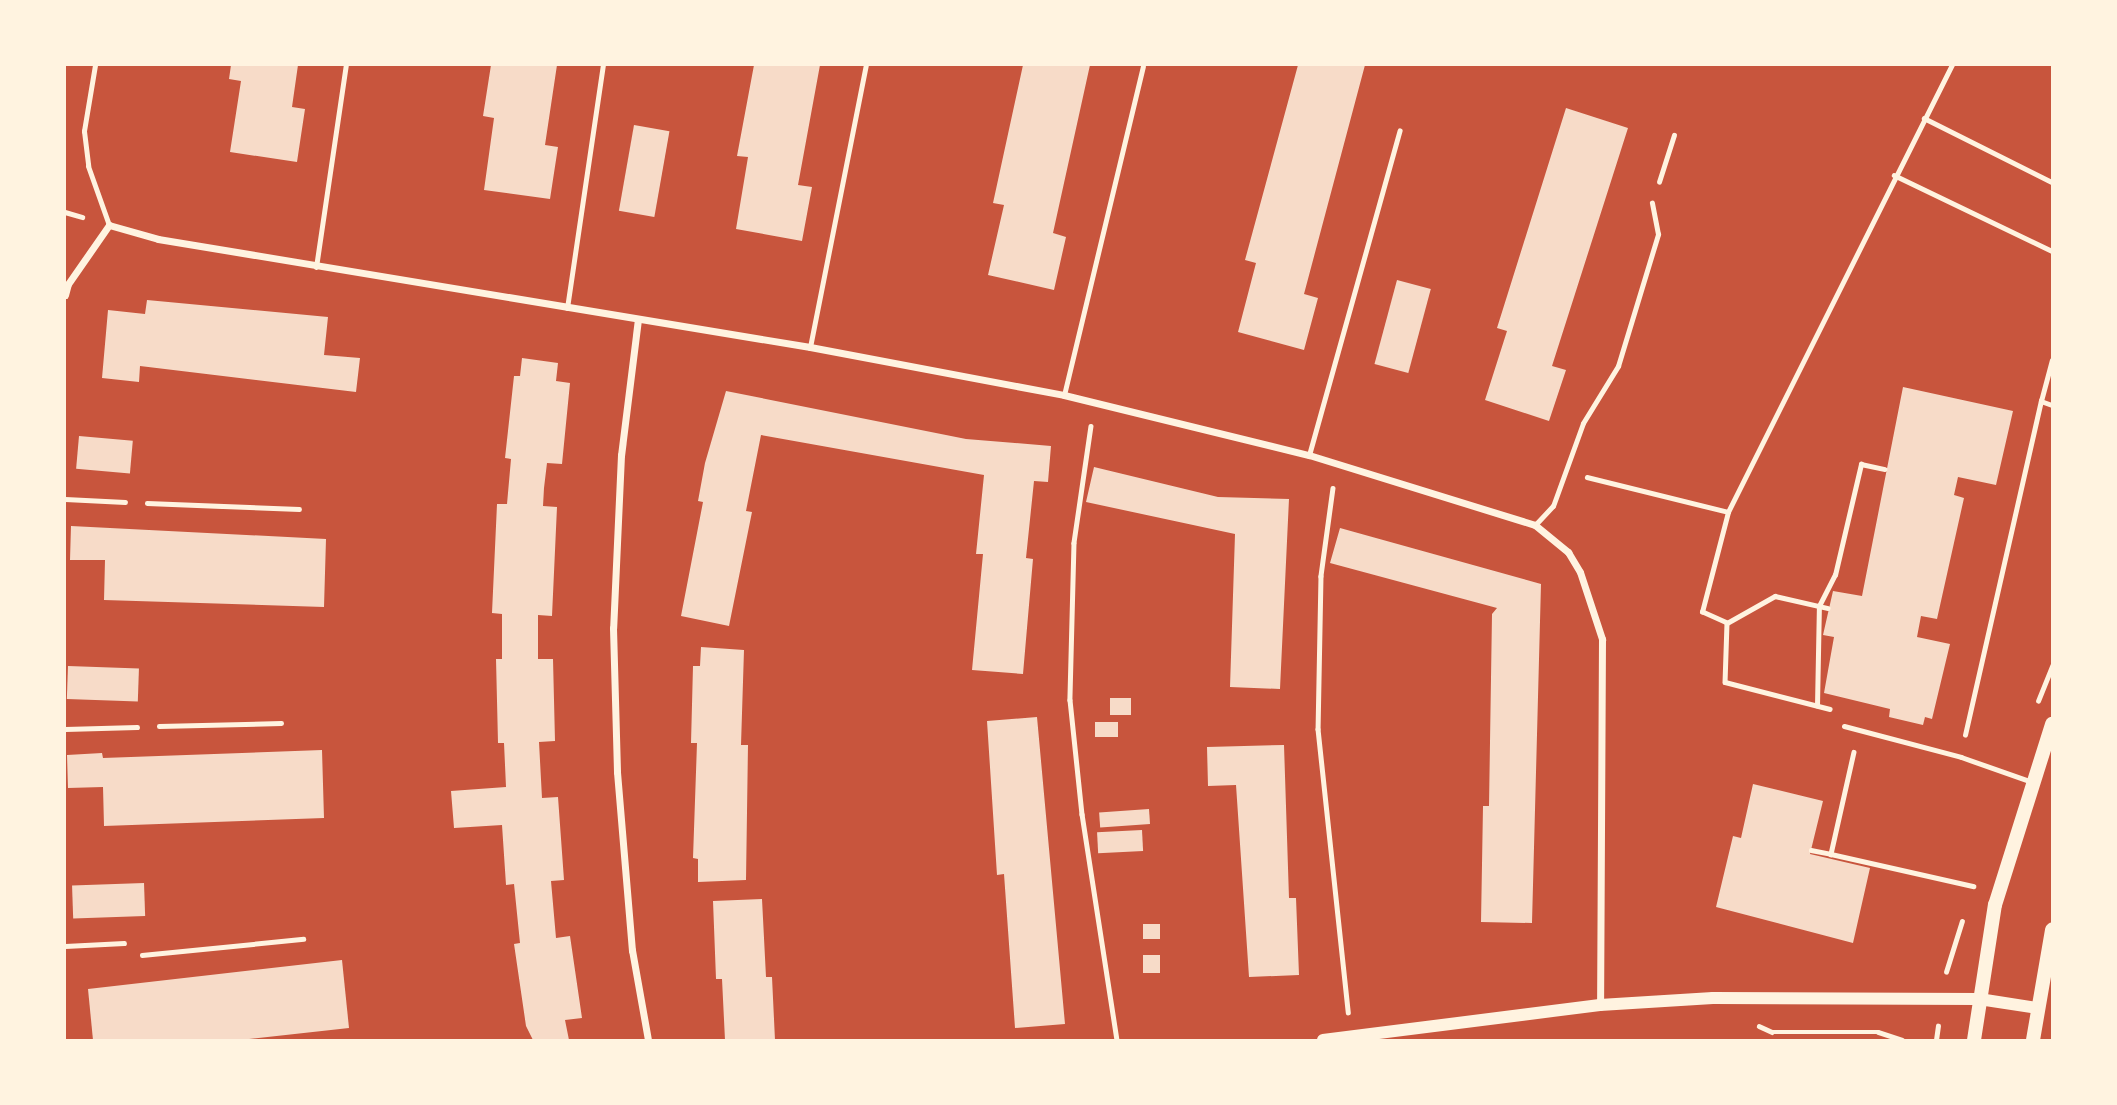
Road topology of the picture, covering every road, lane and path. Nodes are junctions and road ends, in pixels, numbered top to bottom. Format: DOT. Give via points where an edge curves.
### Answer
graph roads {
  1 [pos="95,65"];
  2 [pos="346,65"];
  3 [pos="603,65"];
  4 [pos="866,65"];
  5 [pos="1952,65"];
  6 [pos="1143,66"];
  7 [pos="1924,118"];
  8 [pos="1400,130"];
  9 [pos="1674,135"];
  10 [pos="2052,174"];
  11 [pos="1895,175"];
  12 [pos="2051,181"];
  13 [pos="1653,203"];
  14 [pos="109,225"];
  15 [pos="2052,251"];
  16 [pos="316,267"];
  17 [pos="65,295"];
  18 [pos="568,308"];
  19 [pos="638,319"];
  20 [pos="810,347"];
  21 [pos="2052,360"];
  22 [pos="1064,395"];
  23 [pos="1096,401"];
  24 [pos="2041,401"];
  25 [pos="2052,405"];
  26 [pos="1309,455"];
  27 [pos="1338,463"];
  28 [pos="1884,469"];
  29 [pos="1566,471"];
  30 [pos="65,499"];
  31 [pos="125,502"];
  32 [pos="299,509"];
  33 [pos="1728,512"];
  34 [pos="1535,525"];
  35 [pos="1819,606"];
  36 [pos="1828,608"];
  37 [pos="1727,623"];
  38 [pos="1817,706"];
  39 [pos="281,723"];
  40 [pos="2052,724"];
  41 [pos="1844,726"];
  42 [pos="137,727"];
  43 [pos="65,729"];
  44 [pos="1860,730"];
  45 [pos="1961,757"];
  46 [pos="2032,782"];
  47 [pos="1811,850"];
  48 [pos="1831,854"];
  49 [pos="1974,886"];
  50 [pos="2052,930"];
  51 [pos="303,939"];
  52 [pos="124,943"];
  53 [pos="65,947"];
  54 [pos="1979,999"];
  55 [pos="1600,1005"];
  56 [pos="2037,1007"];
  57 [pos="1410,1034"];
  58 [pos="1351,1036"];
  59 [pos="648,1040"];
  60 [pos="1117,1040"];
  61 [pos="1323,1040"];
  62 [pos="1974,1040"];
  63 [pos="2033,1040"];
  1 -- 14 [label="lane" via="84,131 88,166"];
  2 -- 16 [label="lane"];
  3 -- 18 [label="lane"];
  4 -- 20 [label="lane"];
  5 -- 7 [label="path"];
  6 -- 22 [label="lane"];
  7 -- 11 [label="path"];
  7 -- 12 [label="path"];
  8 -- 26 [label="lane"];
  9 -- 13 [label="path"];
  10 -- 12 [label="path"];
  11 -- 15 [label="path"];
  11 -- 33 [label="path"];
  13 -- 29 [label="lane" via="1658,234 1618,366 1583,423"];
  14 -- 16 [label="street" via="158,239"];
  14 -- 17 [label="street"];
  16 -- 18 [label="street"];
  18 -- 19 [label="street"];
  19 -- 20 [label="street"];
  19 -- 59 [label="street" via="621,455 613,628 617,772 632,950"];
  20 -- 22 [label="street"];
  21 -- 24 [label="path"];
  22 -- 23 [label="street"];
  23 -- 26 [label="street"];
  23 -- 60 [label="path" via="1074,543 1070,700 1082,814"];
  24 -- 25 [label="path"];
  24 -- 45 [label="path"];
  26 -- 27 [label="street"];
  27 -- 34 [label="street"];
  27 -- 58 [label="path" via="1321,576 1318,729"];
  28 -- 35 [label="path" via="1861,464 1835,575"];
  29 -- 33 [label="path"];
  29 -- 34 [label="lane" via="1553,506"];
  30 -- 31 [label="lane"];
  31 -- 32 [label="path"];
  33 -- 37 [label="path" via="1702,612"];
  34 -- 55 [label="street" via="1568,552 1580,572 1602,639"];
  35 -- 36 [label="path"];
  35 -- 37 [label="path" via="1774,596"];
  35 -- 38 [label="path"];
  37 -- 38 [label="path" via="1725,682"];
  38 -- 41 [label="path" via="1837,711"];
  39 -- 42 [label="path"];
  40 -- 46 [label="main road"];
  41 -- 44 [label="lane"];
  42 -- 43 [label="lane"];
  44 -- 45 [label="lane"];
  44 -- 48 [label="path"];
  45 -- 46 [label="lane"];
  46 -- 54 [label="main road" via="1995,905"];
  47 -- 48 [label="path"];
  48 -- 49 [label="path"];
  50 -- 56 [label="main road"];
  51 -- 52 [label="path" via="146,957"];
  52 -- 53 [label="lane"];
  54 -- 55 [label="street" via="1713,998"];
  54 -- 56 [label="street"];
  54 -- 62 [label="main road"];
  55 -- 57 [label="street"];
  56 -- 63 [label="main road"];
  57 -- 58 [label="street"];
  58 -- 61 [label="street"];
}
